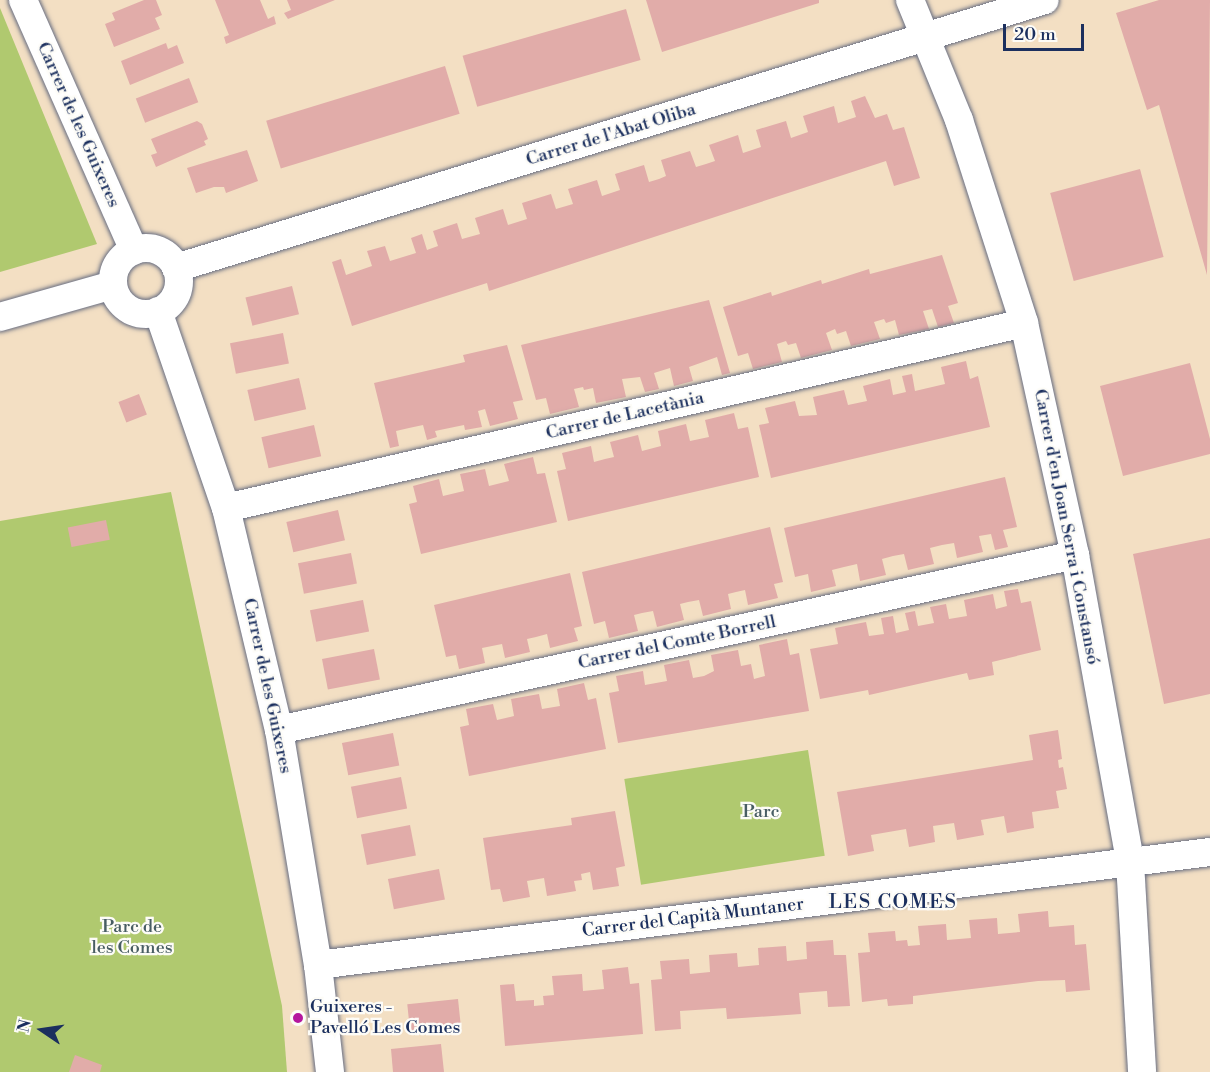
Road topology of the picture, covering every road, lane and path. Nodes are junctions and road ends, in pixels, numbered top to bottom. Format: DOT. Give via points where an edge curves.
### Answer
graph roads {
  1 [pos="910,0"];
  2 [pos="1045,0"];
  3 [pos="31,2"];
  4 [pos="928,37"];
  5 [pos="134,250"];
  6 [pos="177,268"];
  7 [pos="113,285"];
  8 [pos="158,311"];
  9 [pos="0,317"];
  10 [pos="1024,323"];
  11 [pos="226,508"];
  12 [pos="1075,555"];
  13 [pos="279,730"];
  14 [pos="1210,852"];
  15 [pos="1130,862"];
  16 [pos="318,965"];
  17 [pos="330,1072"];
  18 [pos="1142,1072"];
  1 -- 4 [label="street, Carrer d'en Joan Serra i Constansó"];
  2 -- 4 [label="street, Carrer de l'Abat Oliba"];
  3 -- 5 [label="street, Carrer de les Guixeres"];
  4 -- 6 [label="street, Carrer de l'Abat Oliba"];
  4 -- 10 [label="street, Carrer d'en Joan Serra i Constansó"];
  5 -- 6 [label="street" via="161,251"];
  5 -- 7 [label="street" via="118,262"];
  6 -- 8 [label="street" via="175,295"];
  7 -- 8 [label="street" via="117,296 131,310 147,314"];
  7 -- 9 [label="street"];
  8 -- 11 [label="street, Carrer de les Guixeres"];
  10 -- 11 [label="street, Carrer de Lacetània"];
  10 -- 12 [label="street, Carrer d'en Joan Serra i Constansó"];
  11 -- 13 [label="street, Carrer de les Guixeres"];
  12 -- 13 [label="street, Carrer del Comte Borrell"];
  12 -- 15 [label="street, Carrer d'en Joan Serra i Constansó"];
  13 -- 16 [label="street, Carrer de les Guixeres"];
  14 -- 15 [label="street, Carrer del Capità Muntaner"];
  15 -- 16 [label="street, Carrer del Capità Muntaner"];
  15 -- 18 [label="street, Carrer d'en Joan Serra i Constansó"];
  16 -- 17 [label="street, Carrer de les Guixeres"];
}
